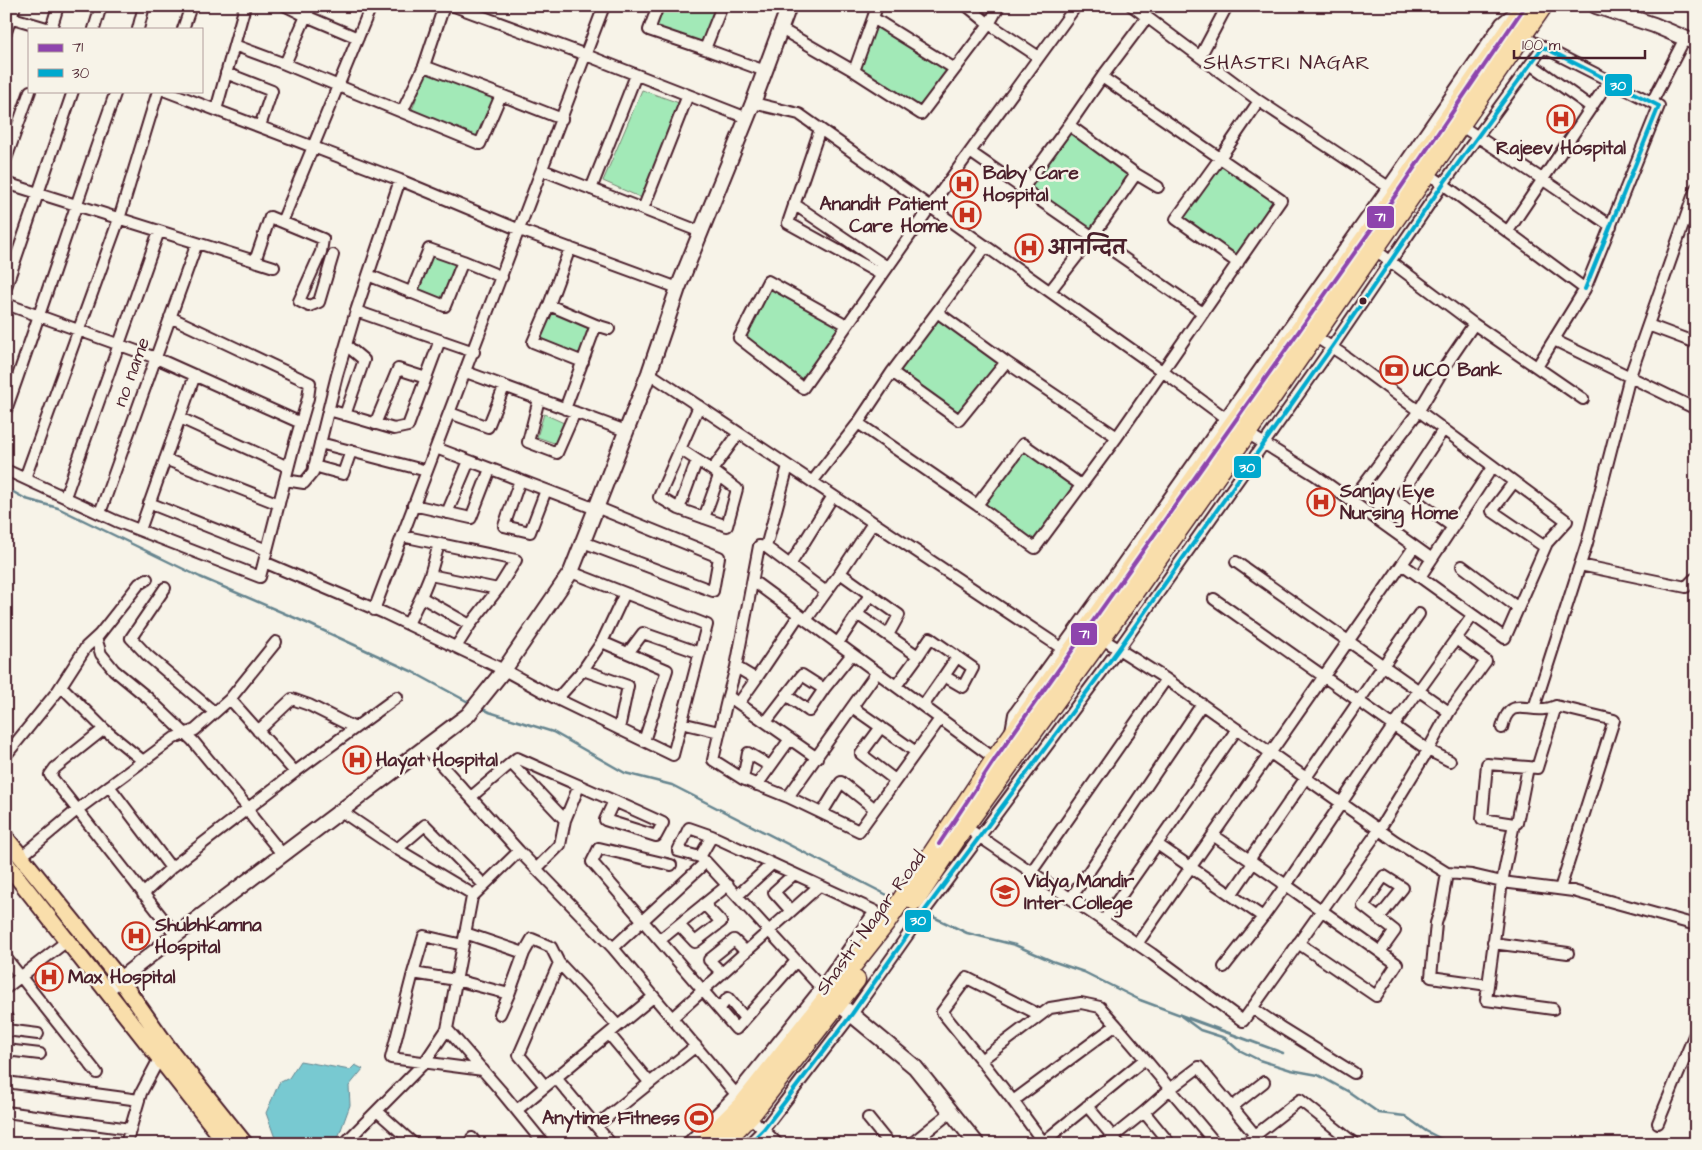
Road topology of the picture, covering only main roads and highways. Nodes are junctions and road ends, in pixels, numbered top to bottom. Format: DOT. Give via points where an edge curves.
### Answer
graph roads {
  1 [pos="1523,6"];
  2 [pos="1543,6"];
  3 [pos="1308,331"];
  4 [pos="1094,634"];
  5 [pos="959,823"];
  6 [pos="6,838"];
  7 [pos="6,863"];
  8 [pos="165,1053"];
  9 [pos="743,1104"];
  10 [pos="227,1144"];
  11 [pos="245,1144"];
  12 [pos="703,1144"];
  13 [pos="722,1144"];
  1 -- 3 [label="highway" via="1392,190"];
  2 -- 3 [label="highway" via="1374,249"];
  3 -- 4 [label="highway" via="1235,425"];
  4 -- 5 [label="highway, Shastri Nagar Road"];
  4 -- 5 [label="highway" via="1065,651 995,759"];
  5 -- 9 [label="highway, Shastri Nagar Road" via="891,925 835,1001"];
  6 -- 8 [label="main road" via="119,978"];
  7 -- 8 [label="main road" via="106,990"];
  8 -- 10 [label="main road"];
  8 -- 11 [label="main road"];
  9 -- 12 [label="highway"];
  9 -- 13 [label="highway, Shastri Nagar Road"];
}
